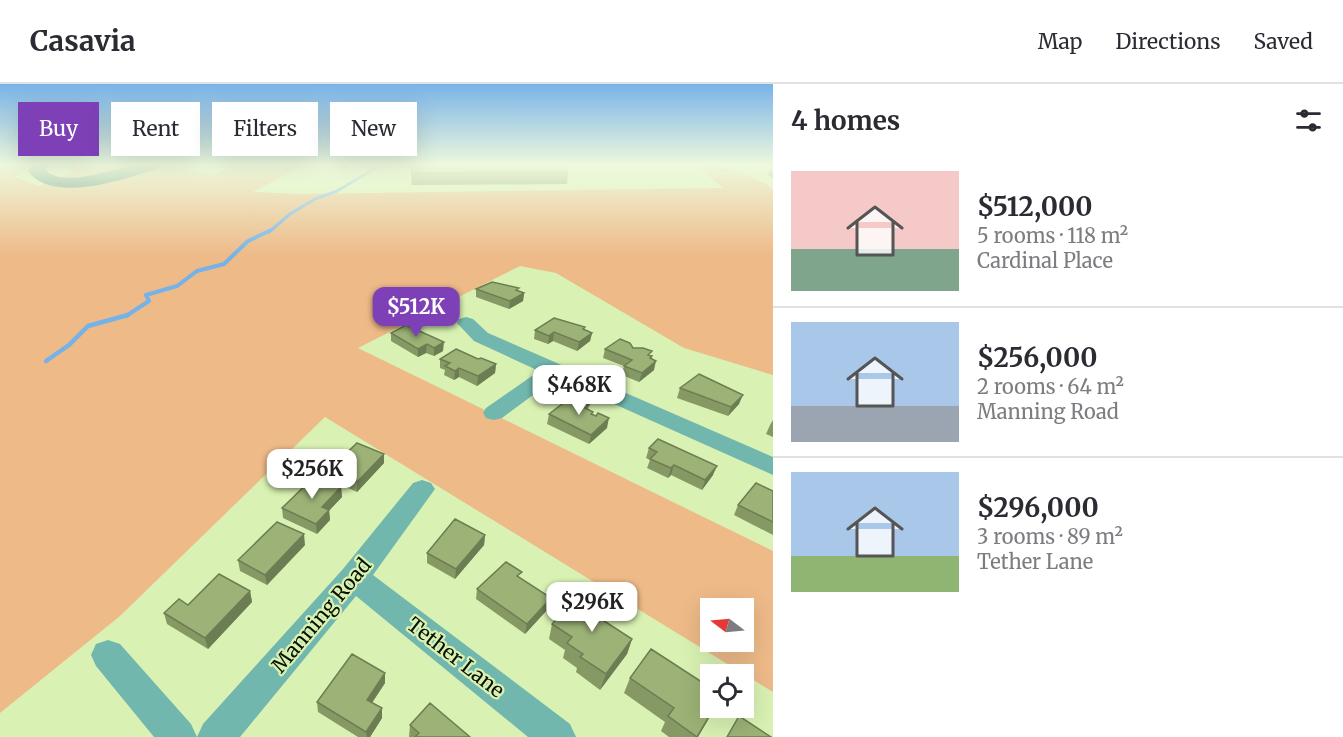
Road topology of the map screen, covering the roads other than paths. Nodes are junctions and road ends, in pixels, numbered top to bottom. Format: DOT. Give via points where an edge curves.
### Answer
graph roads {
  1 [pos="466,323"];
  2 [pos="554,370"];
  3 [pos="494,413"];
  4 [pos="773,467"];
  5 [pos="422,489"];
  6 [pos="354,577"];
  7 [pos="108,655"];
  8 [pos="178,737"];
  9 [pos="216,737"];
  10 [pos="557,737"];
  1 -- 2 [label="street" via="481,338"];
  2 -- 3 [label="street"];
  2 -- 4 [label="street"];
  5 -- 6 [label="street, Manning Road"];
  6 -- 9 [label="street, Manning Road"];
  6 -- 10 [label="street, Tether Lane"];
  7 -- 8 [label="street"];
}
